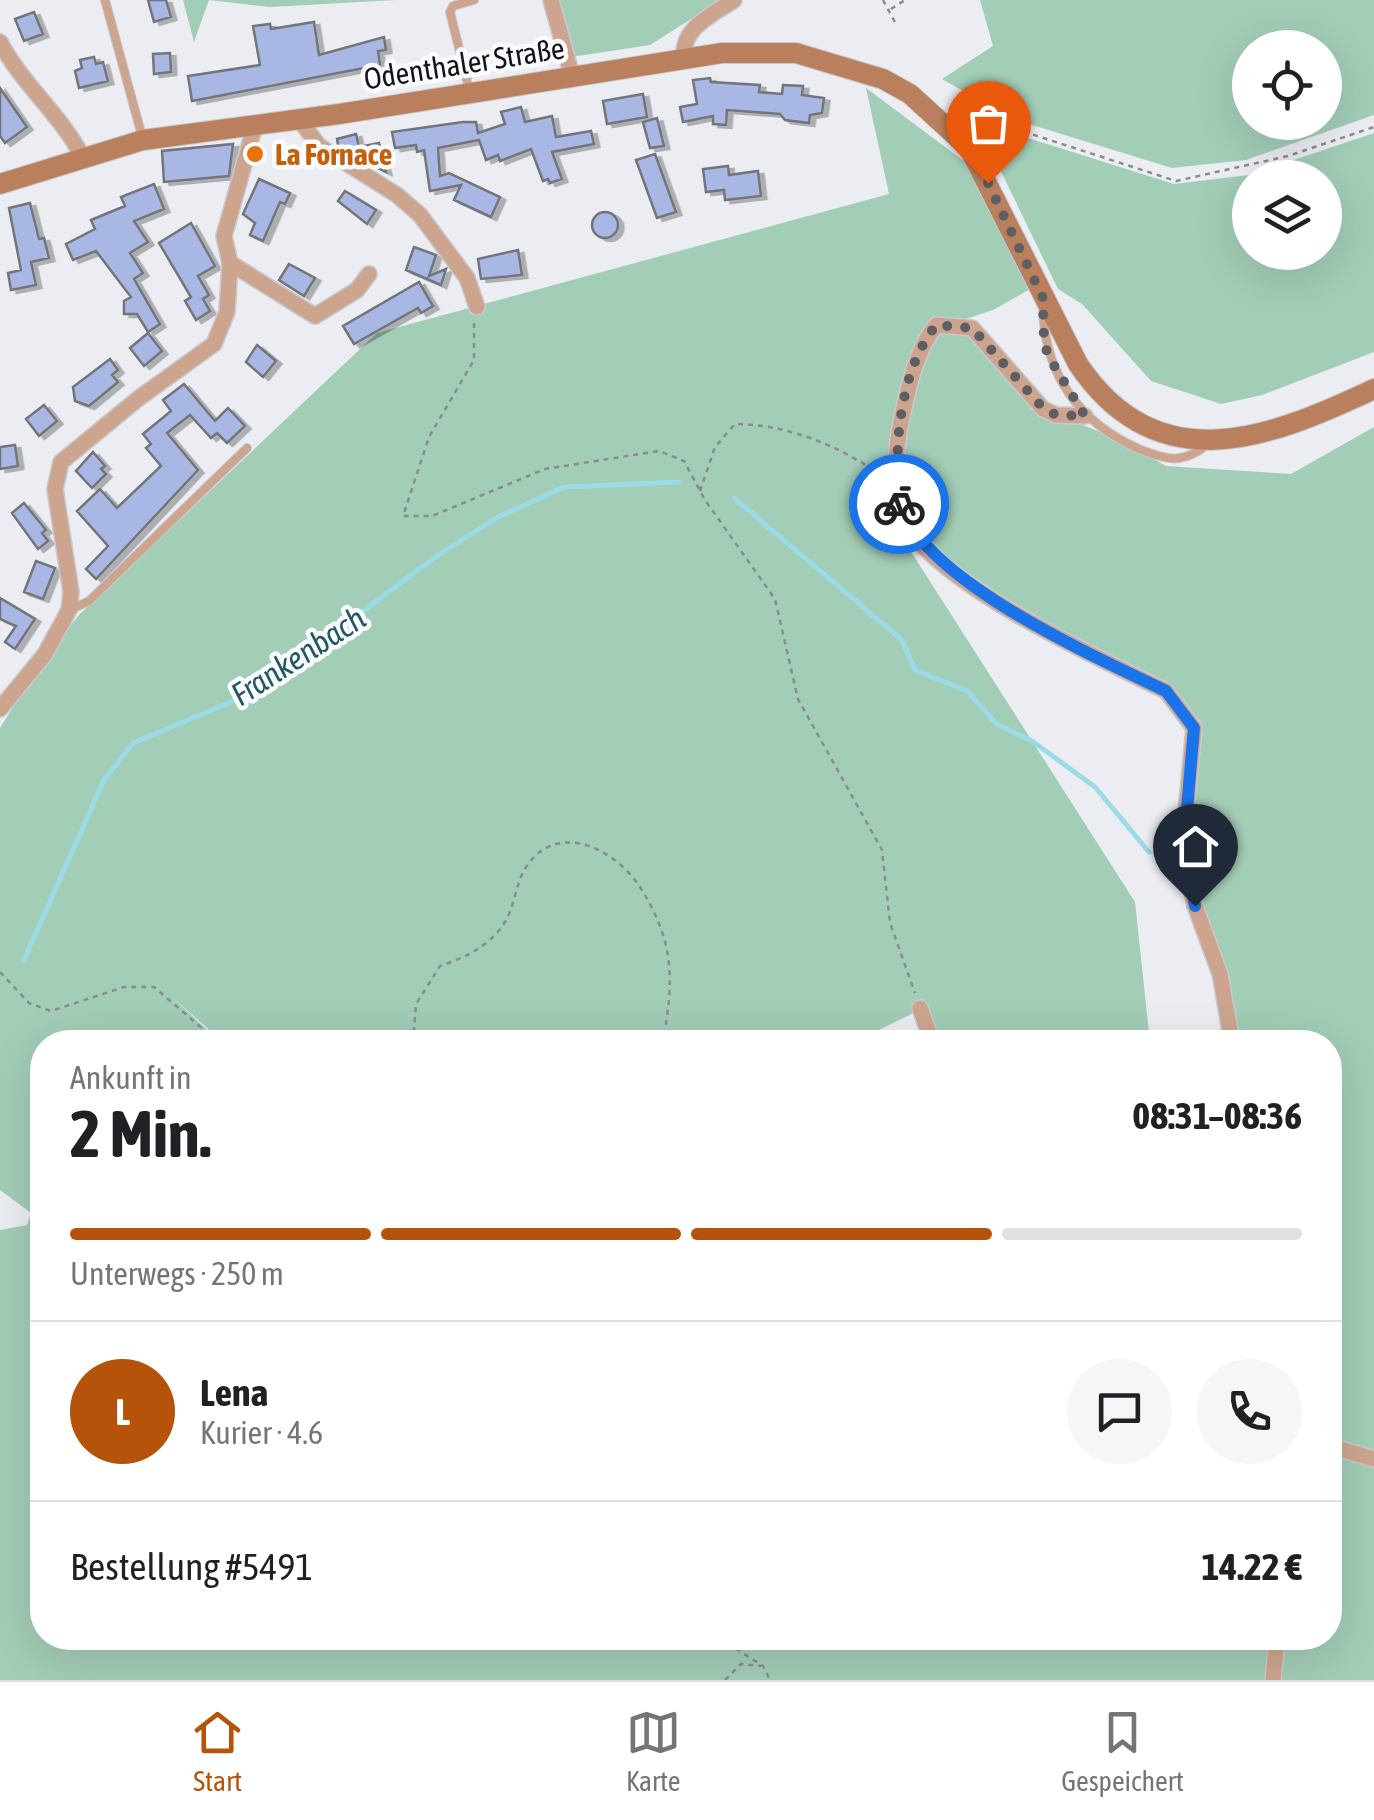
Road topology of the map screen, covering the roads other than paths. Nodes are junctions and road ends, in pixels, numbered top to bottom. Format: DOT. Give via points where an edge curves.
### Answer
graph roads {
  1 [pos="105,0"];
  2 [pos="474,0"];
  3 [pos="551,0"];
  4 [pos="734,0"];
  5 [pos="0,42"];
  6 [pos="684,58"];
  7 [pos="572,76"];
  8 [pos="470,92"];
  9 [pos="299,119"];
  10 [pos="255,125"];
  11 [pos="143,140"];
  12 [pos="82,156"];
  13 [pos="0,184"];
  14 [pos="230,262"];
  15 [pos="369,274"];
  16 [pos="1043,298"];
  17 [pos="476,307"];
  18 [pos="1374,389"];
  19 [pos="1085,416"];
  20 [pos="1212,440"];
  21 [pos="247,448"];
  22 [pos="69,610"];
  23 [pos="0,708"];
  24 [pos="920,1008"];
  25 [pos="928,1030"];
  26 [pos="1230,1030"];
  27 [pos="1342,1450"];
  28 [pos="1374,1459"];
  29 [pos="1276,1650"];
  30 [pos="1273,1680"];
  1 -- 11 [label="lane"];
  2 -- 8 [label="lane" via="450,12"];
  3 -- 7 [label="street"];
  4 -- 6 [label="street" via="689,33"];
  5 -- 12 [label="street" via="69,129"];
  6 -- 7 [label="main road, Odenthaler Straße"];
  6 -- 16 [label="main road, Odenthaler Straße" via="754,51 817,57 869,72 940,110 969,148"];
  7 -- 8 [label="main road, Odenthaler Straße"];
  8 -- 9 [label="main road, Odenthaler Straße"];
  9 -- 10 [label="main road, Odenthaler Straße"];
  9 -- 17 [label="street" via="320,146 420,215 467,278"];
  10 -- 11 [label="main road, Odenthaler Straße"];
  10 -- 14 [label="street" via="224,236"];
  11 -- 12 [label="main road, Odenthaler Straße"];
  12 -- 13 [label="main road, Odenthaler Straße"];
  14 -- 15 [label="street" via="315,316"];
  14 -- 22 [label="street" via="227,312 214,344 61,462 55,489"];
  16 -- 19 [label="lane" via="1044,344"];
  16 -- 20 [label="main road, Odenthaler Straße" via="1078,364 1110,400 1156,428"];
  18 -- 20 [label="main road, Odenthaler Straße" via="1278,431"];
  19 -- 20 [label="lane" via="1165,460 1187,459"];
  19 -- 26 [label="street" via="1043,408 972,328 936,325 911,378 900,426 898,492 908,528 945,563 1054,635 1166,691 1185,712 1194,728 1184,844"];
  21 -- 22 [label="lane" via="90,602"];
  22 -- 23 [label="street" via="45,654"];
  24 -- 25 [label="street"];
  27 -- 28 [label="street"];
  29 -- 30 [label="street"];
}
